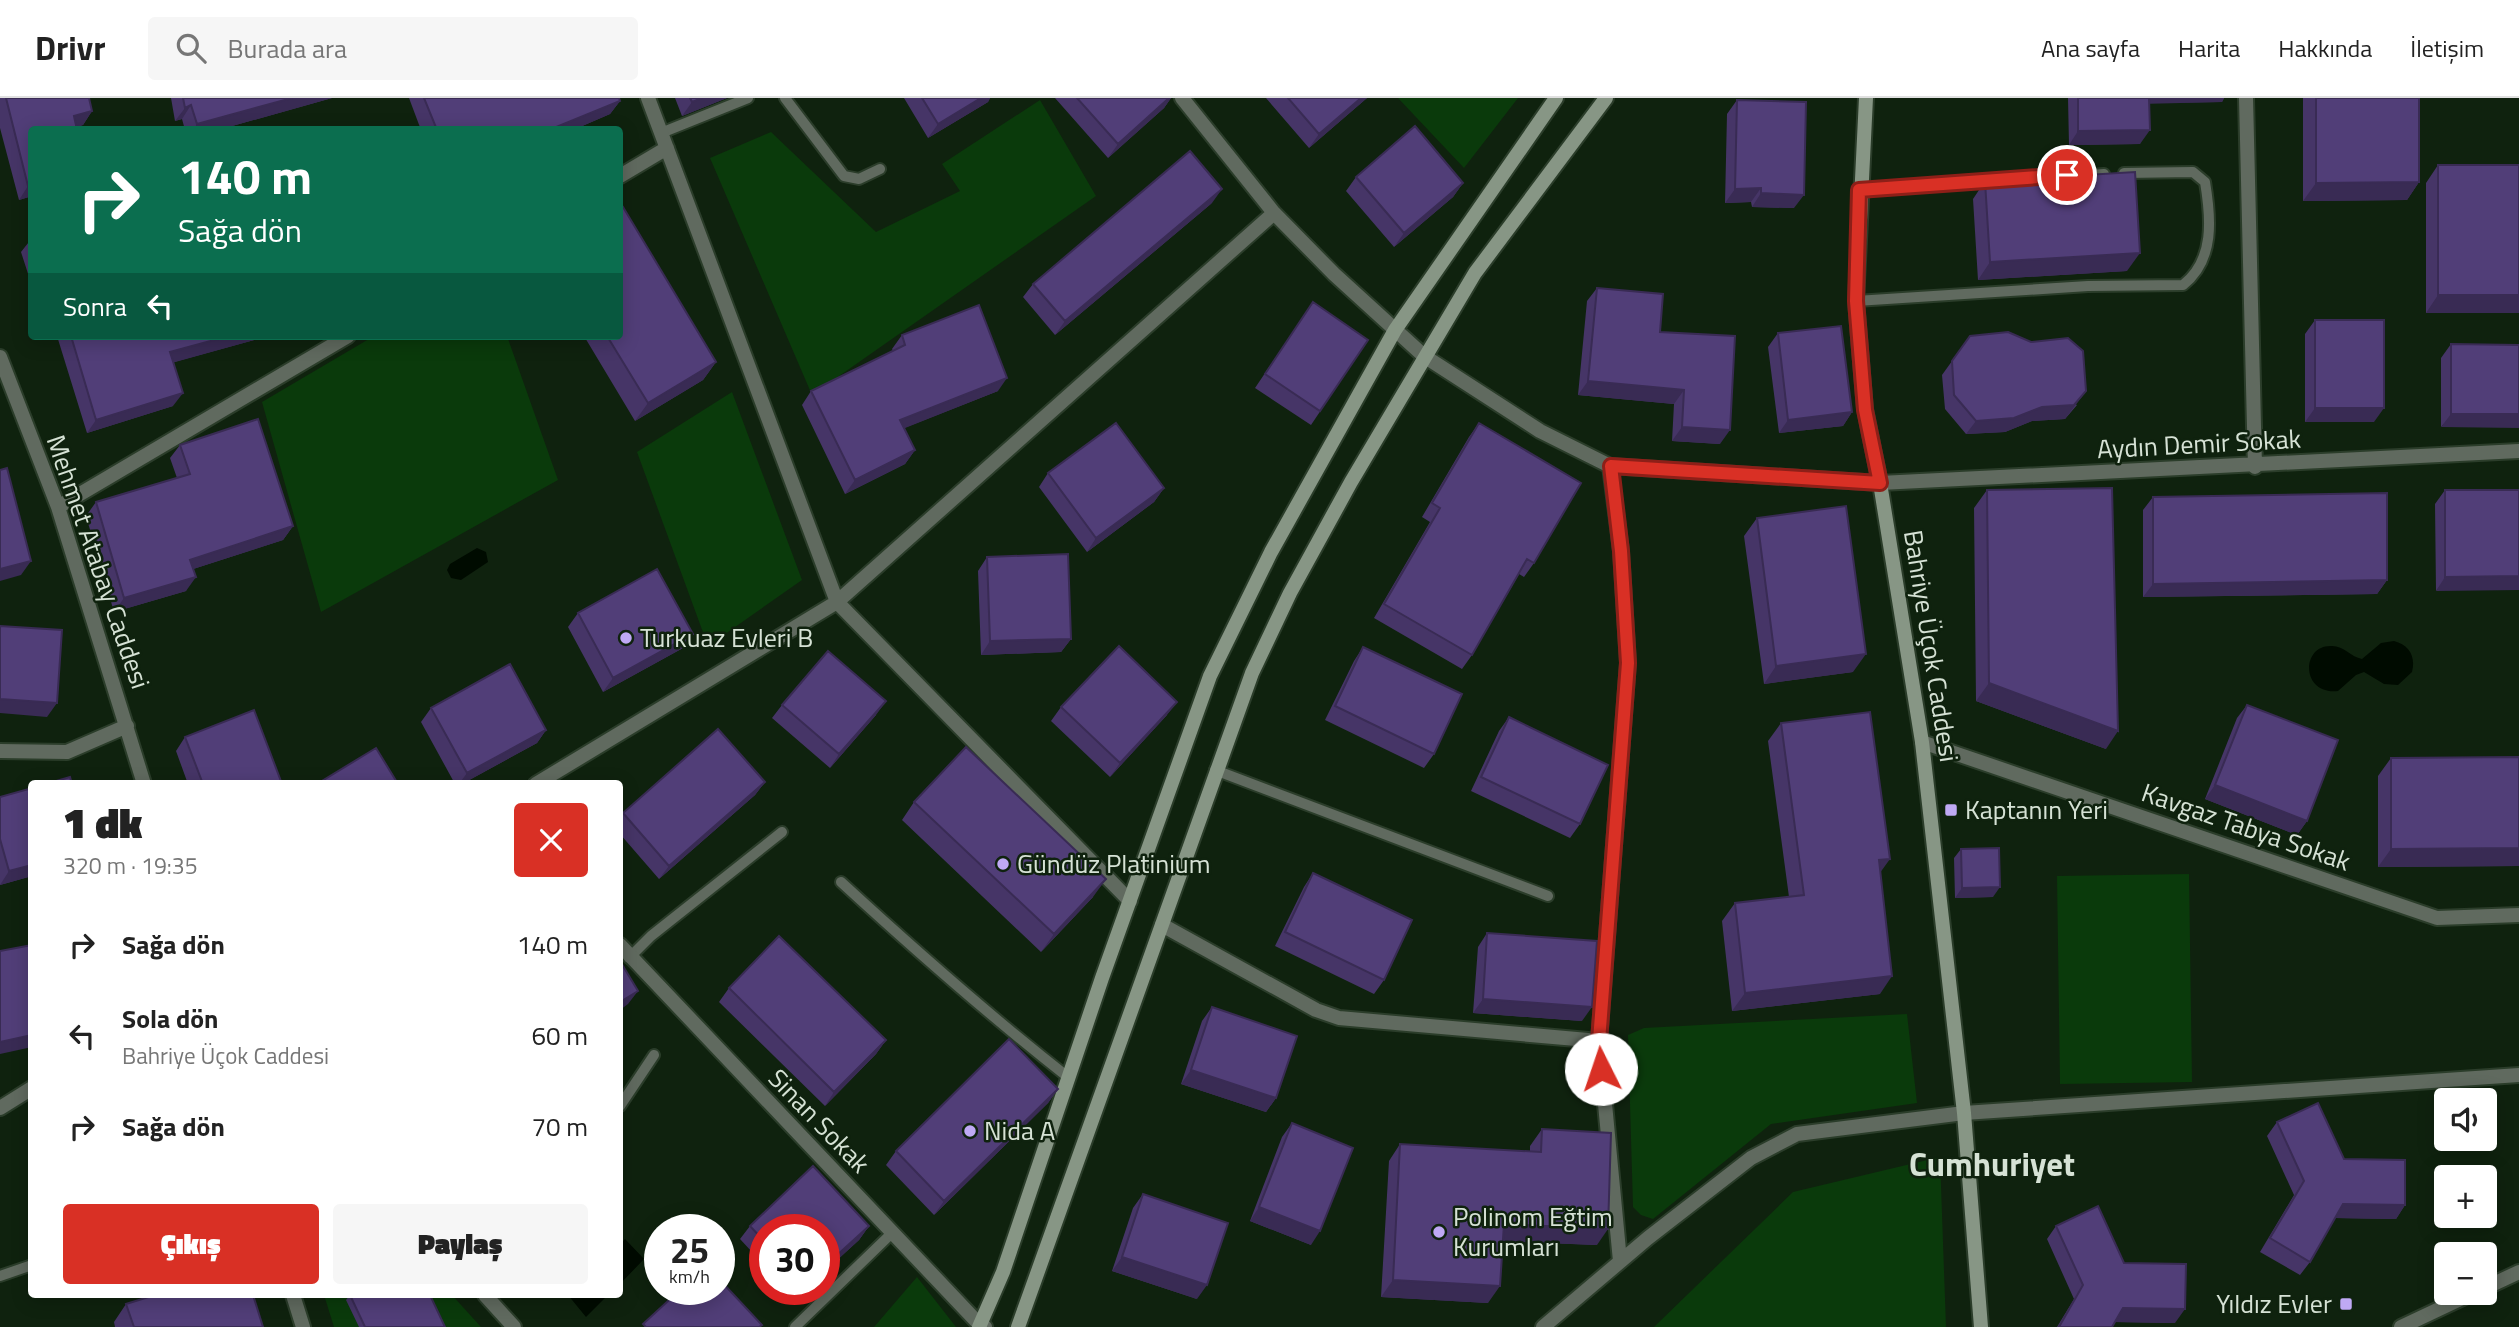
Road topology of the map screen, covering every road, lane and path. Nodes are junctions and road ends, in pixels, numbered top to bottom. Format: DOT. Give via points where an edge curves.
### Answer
graph roads {
  1 [pos="648,98"];
  2 [pos="748,98"];
  3 [pos="785,98"];
  4 [pos="1182,98"];
  5 [pos="1556,98"];
  6 [pos="1606,98"];
  7 [pos="1866,98"];
  8 [pos="2246,98"];
  9 [pos="662,132"];
  10 [pos="667,148"];
  11 [pos="880,169"];
  12 [pos="623,174"];
  13 [pos="1859,190"];
  14 [pos="1274,213"];
  15 [pos="1856,301"];
  16 [pos="1395,330"];
  17 [pos="341,340"];
  18 [pos="1424,356"];
  19 [pos="0,358"];
  20 [pos="2519,451"];
  21 [pos="1611,466"];
  22 [pos="2255,467"];
  23 [pos="1880,483"];
  24 [pos="58,507"];
  25 [pos="837,601"];
  26 [pos="127,726"];
  27 [pos="1922,742"];
  28 [pos="0,751"];
  29 [pos="1215,770"];
  30 [pos="143,780"];
  31 [pos="543,780"];
  32 [pos="782,832"];
  33 [pos="841,883"];
  34 [pos="1548,896"];
  35 [pos="1130,901"];
  36 [pos="2519,915"];
  37 [pos="1162,925"];
  38 [pos="623,949"];
  39 [pos="629,958"];
  40 [pos="1599,1041"];
  41 [pos="654,1055"];
  42 [pos="2519,1075"];
  43 [pos="1069,1078"];
  44 [pos="28,1090"];
  45 [pos="623,1102"];
  46 [pos="0,1108"];
  47 [pos="1965,1113"];
  48 [pos="892,1233"];
  49 [pos="1620,1261"];
  50 [pos="28,1266"];
  51 [pos="0,1276"];
  52 [pos="2518,1276"];
  53 [pos="2497,1284"];
  54 [pos="294,1298"];
  55 [pos="488,1298"];
  56 [pos="2448,1305"];
  57 [pos="982,1326"];
  58 [pos="303,1327"];
  59 [pos="514,1327"];
  60 [pos="795,1327"];
  61 [pos="1018,1327"];
  62 [pos="1542,1327"];
  63 [pos="1981,1327"];
  64 [pos="2401,1327"];
  1 -- 9 [label="street"];
  2 -- 9 [label="lane"];
  3 -- 11 [label="lane" via="844,176 859,179"];
  4 -- 14 [label="street"];
  5 -- 16 [label="main road"];
  6 -- 18 [label="main road" via="1475,273"];
  7 -- 13 [label="main road, Bahriye Üçok Caddesi"];
  8 -- 22 [label="street"];
  9 -- 10 [label="street"];
  10 -- 12 [label="street"];
  10 -- 25 [label="street"];
  13 -- 15 [label="main road, Bahriye Üçok Caddesi"];
  13 -- 15 [label="lane" via="2067,175 2193,172 2205,182 2210,215 2204,262 2183,285 2088,286"];
  14 -- 16 [label="street"];
  14 -- 25 [label="street"];
  15 -- 23 [label="main road, Bahriye Üçok Caddesi" via="1865,410"];
  16 -- 18 [label="street"];
  16 -- 35 [label="main road" via="1271,552 1210,676"];
  17 -- 24 [label="street"];
  18 -- 21 [label="street" via="1540,431"];
  18 -- 29 [label="main road" via="1290,593 1252,673"];
  19 -- 24 [label="street, Mehmet Atabay Caddesi"];
  20 -- 22 [label="street, Aydın Demir Sokak"];
  21 -- 23 [label="street, Aydın Demir Sokak"];
  21 -- 40 [label="street" via="1628,663"];
  22 -- 23 [label="street, Aydın Demir Sokak"];
  23 -- 27 [label="main road, Bahriye Üçok Caddesi"];
  24 -- 26 [label="street, Mehmet Atabay Caddesi"];
  25 -- 31 [label="street"];
  25 -- 35 [label="street"];
  26 -- 28 [label="street" via="67,752"];
  26 -- 30 [label="street, Mehmet Atabay Caddesi"];
  27 -- 36 [label="street, Kavgaz Tabya Sokak" via="2437,918"];
  27 -- 47 [label="main road, Bahriye Üçok Caddesi"];
  29 -- 34 [label="lane"];
  29 -- 37 [label="main road"];
  32 -- 39 [label="lane"];
  33 -- 43 [label="lane" via="961,993"];
  35 -- 43 [label="main road"];
  37 -- 40 [label="street" via="1316,1010 1339,1018"];
  37 -- 61 [label="main road"];
  38 -- 39 [label="street, Sinan Sokak"];
  39 -- 48 [label="street, Sinan Sokak"];
  40 -- 49 [label="street"];
  41 -- 45 [label="lane"];
  42 -- 47 [label="street"];
  43 -- 57 [label="main road"];
  44 -- 46 [label="street"];
  47 -- 49 [label="street" via="1797,1134 1751,1158"];
  47 -- 63 [label="main road, Bahriye Üçok Caddesi"];
  48 -- 57 [label="street, Sinan Sokak"];
  48 -- 60 [label="lane"];
  49 -- 62 [label="street"];
  50 -- 51 [label="lane"];
  52 -- 53 [label="street"];
  54 -- 58 [label="street"];
  55 -- 59 [label="street"];
  56 -- 64 [label="street"];
}
